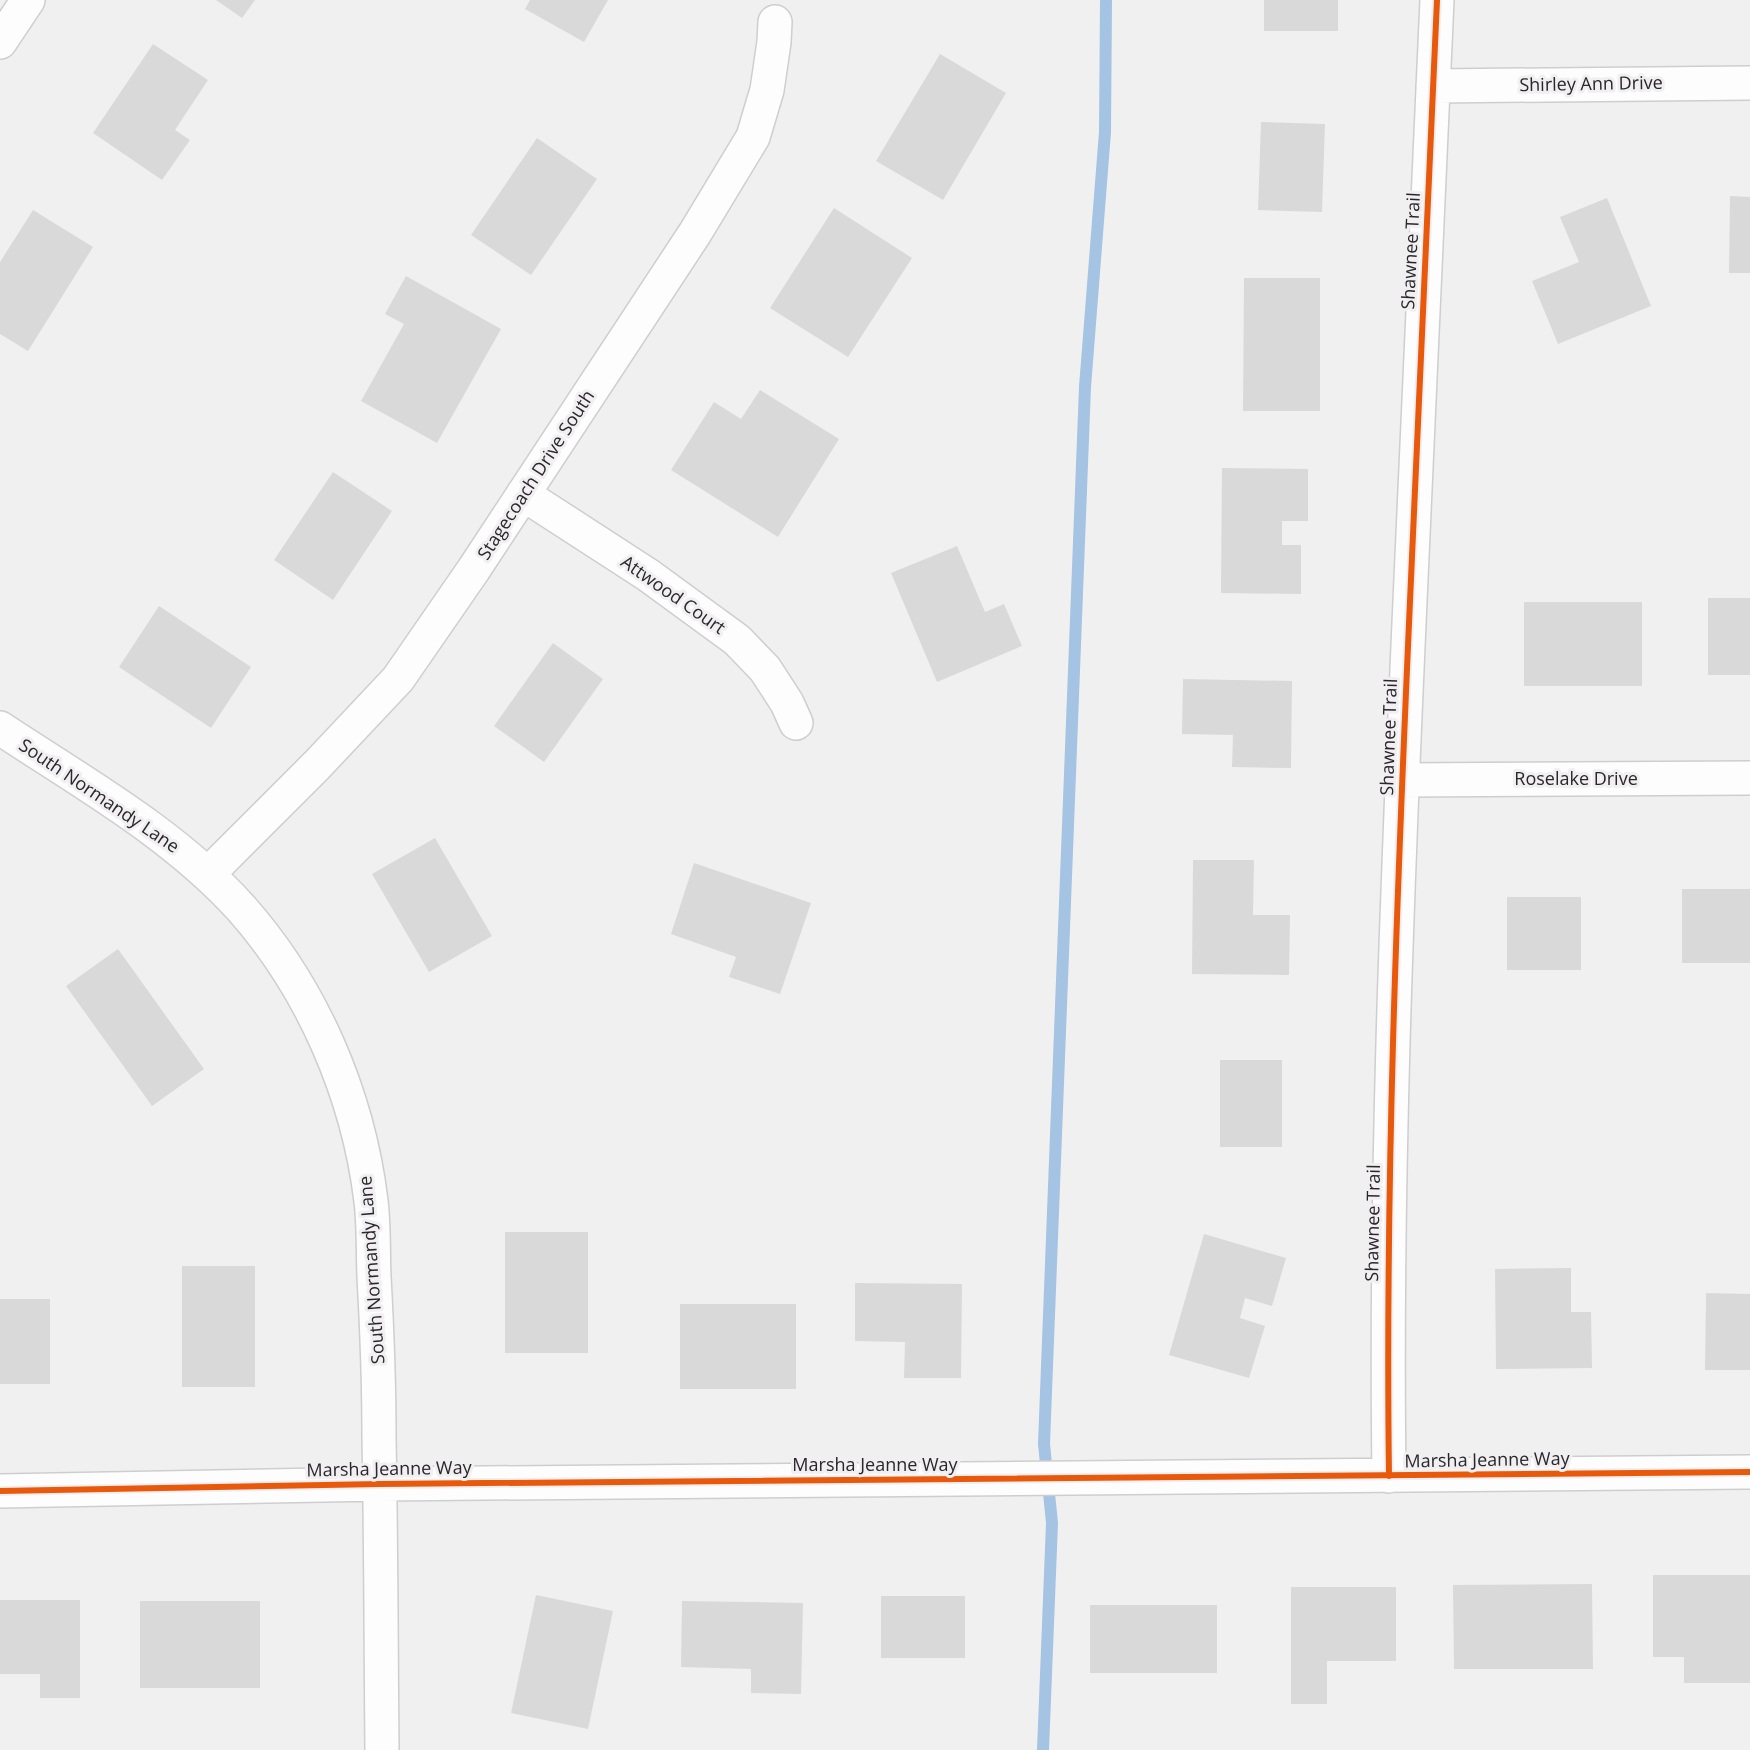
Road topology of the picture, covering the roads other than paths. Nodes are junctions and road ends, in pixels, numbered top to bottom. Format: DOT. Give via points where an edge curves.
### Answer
graph roads {
  1 [pos="28,0"];
  2 [pos="1437,0"];
  3 [pos="774,22"];
  4 [pos="0,42"];
  5 [pos="1750,83"];
  6 [pos="1433,86"];
  7 [pos="523,494"];
  8 [pos="796,723"];
  9 [pos="0,728"];
  10 [pos="1750,778"];
  11 [pos="1402,780"];
  12 [pos="208,874"];
  13 [pos="1750,1472"];
  14 [pos="1389,1476"];
  15 [pos="380,1484"];
  16 [pos="0,1491"];
  17 [pos="382,1750"];
  1 -- 4 [label="street"];
  2 -- 6 [label="street, Shawnee Trail"];
  3 -- 7 [label="street, Stagecoach Drive South" via="767,90 753,137 695,233"];
  5 -- 6 [label="street, Shirley Ann Drive"];
  6 -- 11 [label="street, Shawnee Trail"];
  7 -- 8 [label="street, Attwood Court" via="648,575 737,640 765,669"];
  7 -- 12 [label="street, Stagecoach Drive South" via="398,679"];
  9 -- 12 [label="street, South Normandy Lane" via="163,836"];
  10 -- 11 [label="street, Roselake Drive"];
  11 -- 14 [label="street, Shawnee Trail" via="1390,1138"];
  12 -- 15 [label="street, South Normandy Lane" via="242,909 282,961 315,1017 341,1076 360,1138 371,1202"];
  13 -- 14 [label="street, Marsha Jeanne Way"];
  14 -- 15 [label="street, Marsha Jeanne Way"];
  15 -- 16 [label="street, Marsha Jeanne Way"];
  15 -- 17 [label="street, South Normandy Lane"];
}
